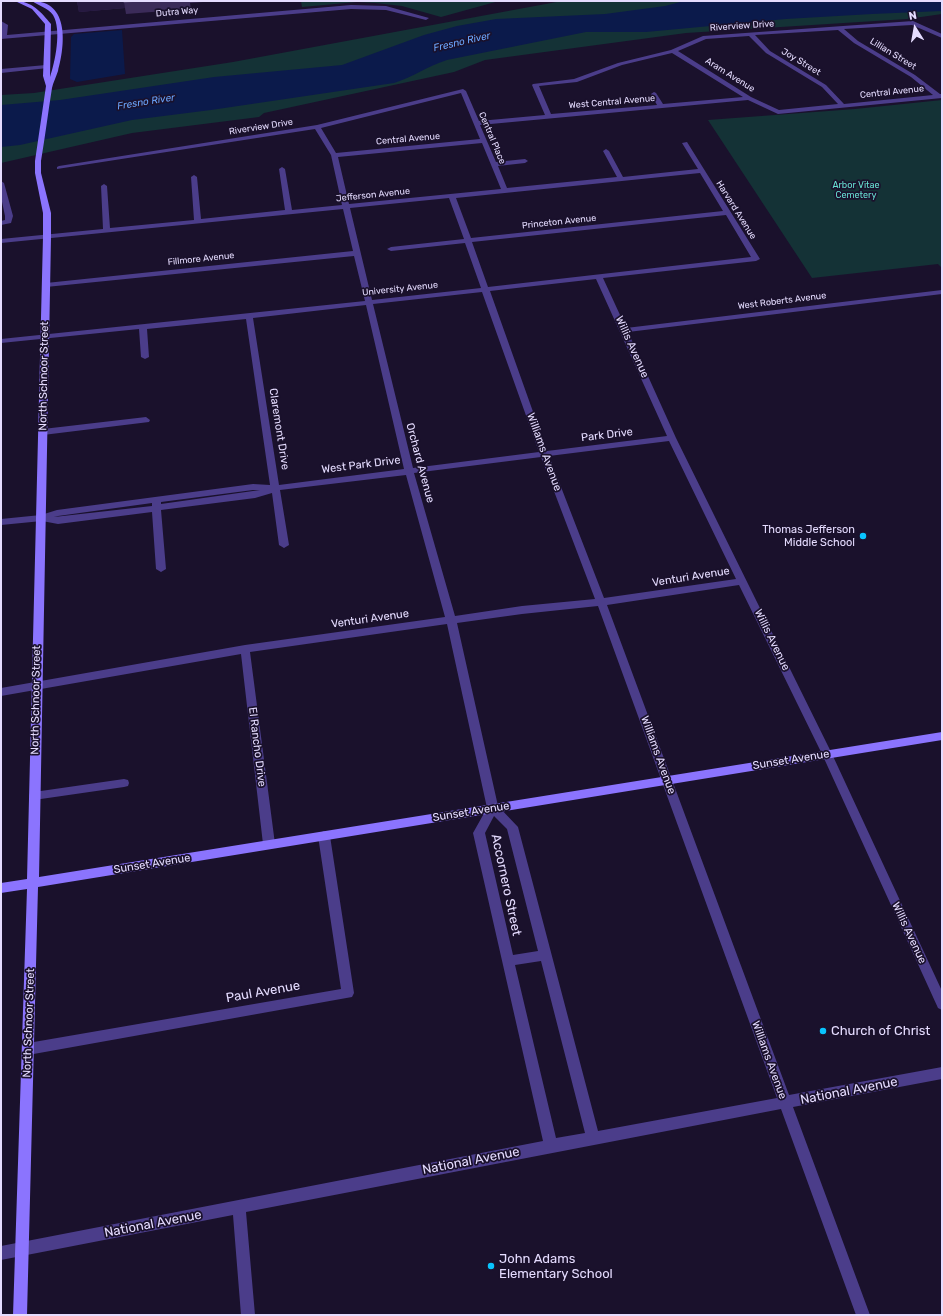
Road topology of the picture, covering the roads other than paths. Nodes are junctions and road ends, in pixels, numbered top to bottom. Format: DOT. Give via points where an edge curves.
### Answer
graph roads {
  1 [pos="18,1"];
  2 [pos="35,1"];
  3 [pos="426,18"];
  4 [pos="1,23"];
  5 [pos="839,28"];
  6 [pos="59,32"];
  7 [pos="48,33"];
  8 [pos="750,34"];
  9 [pos="942,36"];
  10 [pos="3,37"];
  11 [pos="673,51"];
  12 [pos="46,67"];
  13 [pos="1,71"];
  14 [pos="49,86"];
  15 [pos="463,92"];
  16 [pos="654,94"];
  17 [pos="940,96"];
  18 [pos="749,98"];
  19 [pos="661,106"];
  20 [pos="843,106"];
  21 [pos="549,117"];
  22 [pos="476,124"];
  23 [pos="317,127"];
  24 [pos="484,141"];
  25 [pos="685,143"];
  26 [pos="606,151"];
  27 [pos="334,155"];
  28 [pos="526,161"];
  29 [pos="493,164"];
  30 [pos="59,168"];
  31 [pos="282,169"];
  32 [pos="702,171"];
  33 [pos="194,177"];
  34 [pos="620,179"];
  35 [pos="1,185"];
  36 [pos="104,186"];
  37 [pos="505,191"];
  38 [pos="452,196"];
  39 [pos="346,207"];
  40 [pos="289,212"];
  41 [pos="728,213"];
  42 [pos="198,221"];
  43 [pos="1,223"];
  44 [pos="107,230"];
  45 [pos="47,237"];
  46 [pos="468,240"];
  47 [pos="1,241"];
  48 [pos="391,248"];
  49 [pos="358,253"];
  50 [pos="756,259"];
  51 [pos="599,277"];
  52 [pos="46,285"];
  53 [pos="486,289"];
  54 [pos="942,292"];
  55 [pos="369,303"];
  56 [pos="249,316"];
  57 [pos="143,327"];
  58 [pos="625,330"];
  59 [pos="45,337"];
  60 [pos="1,341"];
  61 [pos="145,357"];
  62 [pos="146,420"];
  63 [pos="43,432"];
  64 [pos="672,438"];
  65 [pos="544,454"];
  66 [pos="409,471"];
  67 [pos="276,488"];
  68 [pos="156,504"];
  69 [pos="41,518"];
  70 [pos="1,522"];
  71 [pos="284,545"];
  72 [pos="160,569"];
  73 [pos="743,581"];
  74 [pos="601,602"];
  75 [pos="451,620"];
  76 [pos="244,649"];
  77 [pos="37,687"];
  78 [pos="1,692"];
  79 [pos="942,736"];
  80 [pos="827,754"];
  81 [pos="667,780"];
  82 [pos="124,783"];
  83 [pos="34,796"];
  84 [pos="493,808"];
  85 [pos="324,836"];
  86 [pos="269,844"];
  87 [pos="33,883"];
  88 [pos="1,888"];
  89 [pos="546,955"];
  90 [pos="508,961"];
  91 [pos="942,1004"];
  92 [pos="28,1049"];
  93 [pos="942,1073"];
  94 [pos="785,1103"];
  95 [pos="594,1138"];
  96 [pos="551,1146"];
  97 [pos="239,1207"];
  98 [pos="21,1250"];
  99 [pos="1,1253"];
  100 [pos="20,1315"];
  101 [pos="248,1315"];
  102 [pos="863,1315"];
  1 -- 7 [label="street, North Schnoor Street" via="34,8 43,16 48,24"];
  2 -- 6 [label="street, North Schnoor Street" via="54,14"];
  3 -- 6 [label="street, Dutra Way" via="386,8 351,7"];
  4 -- 10 [label="street" via="5,26"];
  5 -- 8 [label="street, Riverview Drive"];
  5 -- 9 [label="street, Riverview Drive" via="913,23"];
  5 -- 17 [label="street, Lillian Street" via="856,42 913,76"];
  6 -- 7 [label="street, Dutra Way"];
  6 -- 14 [label="street, North Schnoor Street" via="55,75"];
  7 -- 10 [label="street, Dutra Way"];
  7 -- 12 [label="street, North Schnoor Street"];
  8 -- 11 [label="street, Riverview Drive" via="705,37"];
  8 -- 20 [label="street, Joy Street" via="768,52 824,86"];
  11 -- 18 [label="street, Aram Avenue"];
  11 -- 21 [label="street, Riverview Drive" via="620,64 575,80 535,85"];
  12 -- 13 [label="street"];
  12 -- 14 [label="street, North Schnoor Street"];
  14 -- 45 [label="street, North Schnoor Street" via="38,173 47,208"];
  15 -- 22 [label="street, Central Place"];
  15 -- 23 [label="street, Riverview Drive"];
  16 -- 19 [label="street"];
  17 -- 20 [label="street, Central Avenue"];
  18 -- 19 [label="street, West Central Avenue"];
  18 -- 20 [label="street, Aram Avenue" via="778,112"];
  19 -- 21 [label="street, West Central Avenue"];
  21 -- 22 [label="street, West Central Avenue"];
  22 -- 24 [label="street, Central Place"];
  23 -- 27 [label="street, Orchard Avenue"];
  23 -- 30 [label="street, Riverview Drive"];
  24 -- 27 [label="street, Central Avenue"];
  24 -- 29 [label="street, Central Place"];
  25 -- 32 [label="street, Harvard Avenue"];
  26 -- 34 [label="street"];
  27 -- 39 [label="street, Orchard Avenue"];
  28 -- 29 [label="street"];
  29 -- 37 [label="street, Central Place"];
  31 -- 40 [label="street"];
  32 -- 34 [label="street, Jefferson Avenue"];
  32 -- 41 [label="street, Harvard Avenue"];
  33 -- 42 [label="street"];
  34 -- 37 [label="street, Jefferson Avenue"];
  35 -- 43 [label="street" via="9,216 8,221"];
  36 -- 44 [label="street"];
  37 -- 38 [label="street, Jefferson Avenue"];
  38 -- 39 [label="street, Jefferson Avenue"];
  38 -- 46 [label="street, Williams Avenue"];
  39 -- 40 [label="street, Jefferson Avenue"];
  39 -- 49 [label="street, Orchard Avenue"];
  40 -- 42 [label="street, Jefferson Avenue"];
  41 -- 46 [label="street, Princeton Avenue"];
  41 -- 50 [label="street, Harvard Avenue"];
  42 -- 44 [label="street, Jefferson Avenue"];
  44 -- 45 [label="street, Jefferson Avenue"];
  45 -- 47 [label="street"];
  45 -- 52 [label="street, North Schnoor Street"];
  46 -- 48 [label="street, Princeton Avenue"];
  46 -- 53 [label="street, Williams Avenue"];
  49 -- 52 [label="street, Fillmore Avenue"];
  49 -- 55 [label="street, Orchard Avenue"];
  50 -- 51 [label="street, University Avenue"];
  51 -- 53 [label="street, University Avenue"];
  51 -- 58 [label="street, Willis Avenue"];
  52 -- 59 [label="street, North Schnoor Street"];
  53 -- 55 [label="street, University Avenue"];
  53 -- 65 [label="street, Williams Avenue"];
  54 -- 58 [label="street, West Roberts Avenue"];
  55 -- 56 [label="street, University Avenue"];
  55 -- 66 [label="street, Orchard Avenue"];
  56 -- 57 [label="street, University Avenue"];
  56 -- 67 [label="street, Claremont Drive"];
  57 -- 59 [label="street, University Avenue"];
  57 -- 61 [label="street"];
  58 -- 64 [label="street, Willis Avenue"];
  59 -- 60 [label="street, University Avenue"];
  59 -- 63 [label="street, North Schnoor Street"];
  62 -- 63 [label="street"];
  63 -- 69 [label="street, North Schnoor Street"];
  64 -- 65 [label="street, Park Drive"];
  64 -- 73 [label="street, Willis Avenue"];
  65 -- 66 [label="street, West Park Drive"];
  65 -- 74 [label="street, Williams Avenue"];
  66 -- 67 [label="street, West Park Drive"];
  66 -- 75 [label="street, Orchard Avenue"];
  67 -- 68 [label="street, West Park Drive" via="255,495"];
  67 -- 71 [label="street, Claremont Drive"];
  68 -- 69 [label="street, West Park Drive" via="58,521"];
  68 -- 72 [label="street"];
  69 -- 70 [label="street, West Park Drive"];
  69 -- 77 [label="street, North Schnoor Street"];
  73 -- 74 [label="street, Venturi Avenue"];
  73 -- 80 [label="street, Willis Avenue"];
  74 -- 75 [label="street, Venturi Avenue"];
  74 -- 81 [label="street, Williams Avenue"];
  75 -- 76 [label="street, Venturi Avenue"];
  75 -- 84 [label="street, Orchard Avenue"];
  76 -- 77 [label="street, Venturi Avenue"];
  76 -- 86 [label="street, El Rancho Drive"];
  77 -- 78 [label="street, Venturi Avenue"];
  77 -- 83 [label="street, North Schnoor Street"];
  79 -- 80 [label="street, Sunset Avenue"];
  80 -- 81 [label="street, Sunset Avenue"];
  80 -- 91 [label="street, Willis Avenue"];
  81 -- 84 [label="street, Sunset Avenue"];
  81 -- 94 [label="street, Williams Avenue"];
  82 -- 83 [label="street"];
  83 -- 87 [label="street, North Schnoor Street"];
  84 -- 85 [label="street, Sunset Avenue"];
  84 -- 89 [label="street, Accornero Street" via="512,827"];
  84 -- 90 [label="street, Accornero Street" via="479,833"];
  85 -- 86 [label="street, Sunset Avenue"];
  85 -- 92 [label="street, Paul Avenue" via="348,993"];
  86 -- 87 [label="street, Sunset Avenue"];
  87 -- 88 [label="street, Sunset Avenue"];
  87 -- 92 [label="street, North Schnoor Street"];
  89 -- 90 [label="street"];
  89 -- 95 [label="street, Accornero Street"];
  90 -- 96 [label="street, Accornero Street"];
  92 -- 98 [label="street, North Schnoor Street"];
  93 -- 94 [label="street, National Avenue"];
  94 -- 95 [label="street, National Avenue"];
  94 -- 102 [label="street, Williams Avenue"];
  95 -- 96 [label="street, National Avenue"];
  96 -- 97 [label="street, National Avenue"];
  97 -- 98 [label="street, National Avenue"];
  97 -- 101 [label="street"];
  98 -- 99 [label="street, National Avenue"];
  98 -- 100 [label="street, North Schnoor Street"];
}
